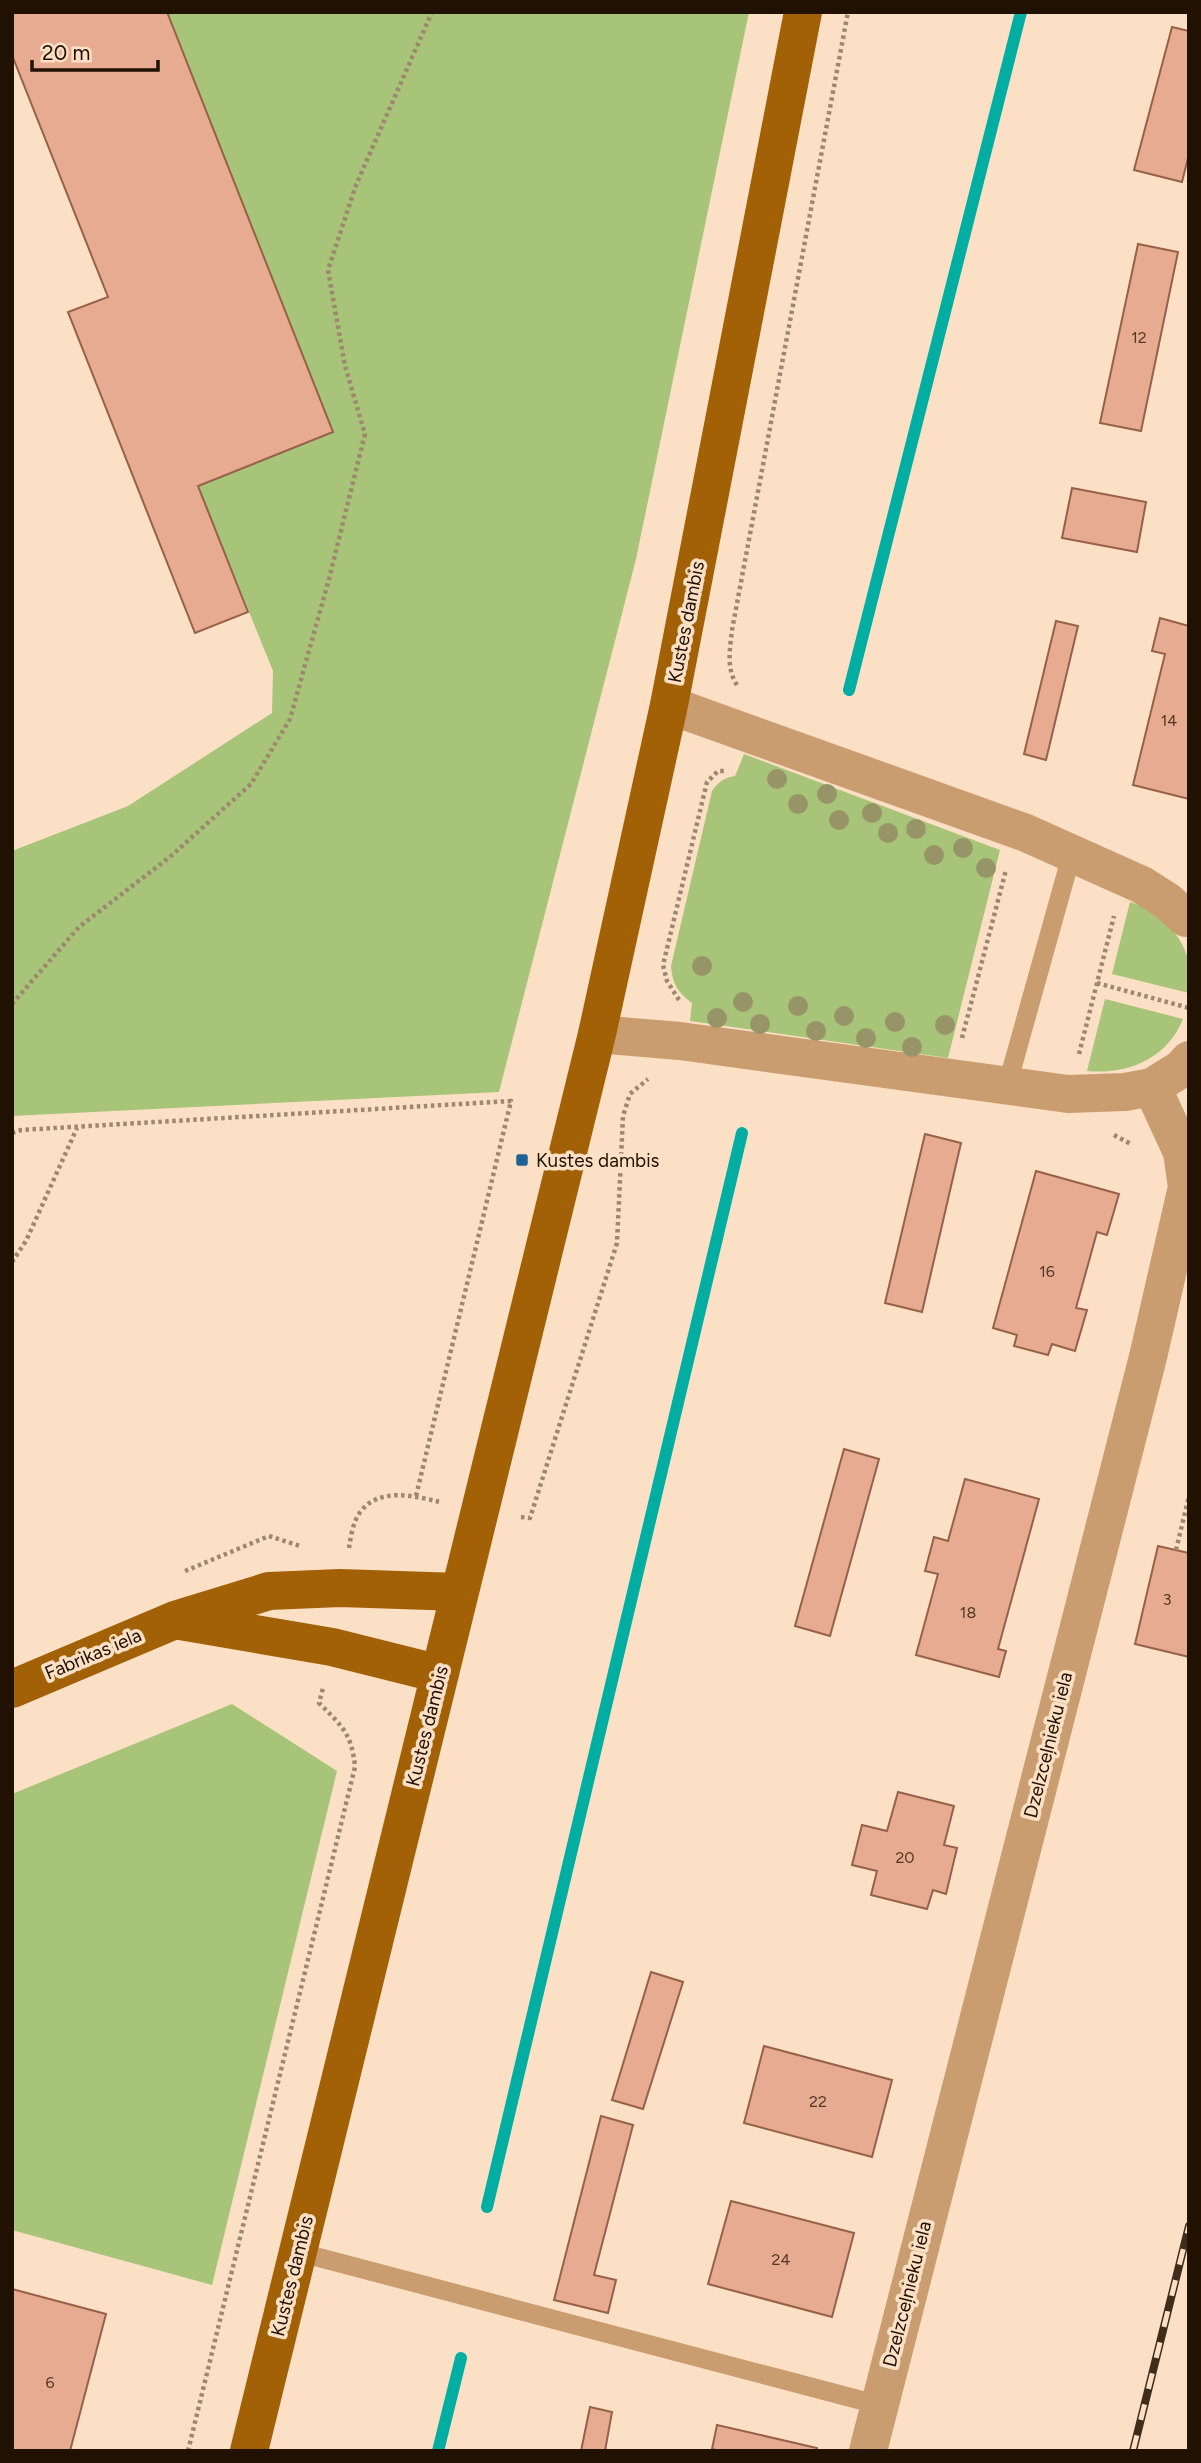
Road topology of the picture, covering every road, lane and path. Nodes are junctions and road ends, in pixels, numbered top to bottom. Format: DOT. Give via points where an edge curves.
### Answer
graph roads {
  1 [pos="432,12"];
  2 [pos="803,12"];
  3 [pos="848,12"];
  4 [pos="743,694"];
  5 [pos="670,705"];
  6 [pos="1017,830"];
  7 [pos="1072,853"];
  8 [pos="1124,877"];
  9 [pos="1188,919"];
  10 [pos="1097,983"];
  11 [pos="12,1004"];
  12 [pos="1189,1008"];
  13 [pos="597,1034"];
  14 [pos="1189,1060"];
  15 [pos="951,1078"];
  16 [pos="1007,1086"];
  17 [pos="1152,1087"];
  18 [pos="1068,1094"];
  19 [pos="77,1127"];
  20 [pos="12,1133"];
  21 [pos="12,1262"];
  22 [pos="416,1496"];
  23 [pos="1189,1496"];
  24 [pos="1176,1550"];
  25 [pos="459,1592"];
  26 [pos="175,1620"];
  27 [pos="440,1674"];
  28 [pos="12,1689"];
  29 [pos="298,2252"];
  30 [pos="879,2405"];
  31 [pos="249,2451"];
  32 [pos="868,2451"];
  1 -- 11 [label="path" via="356,185 328,270 345,366 365,434 290,719 251,784 171,856 79,927"];
  2 -- 5 [label="main road, Kustes dambis"];
  3 -- 4 [label="path" via="732,630 729,661 733,680"];
  5 -- 6 [label="street"];
  5 -- 13 [label="main road, Kustes dambis"];
  6 -- 7 [label="street"];
  6 -- 15 [label="path"];
  7 -- 8 [label="street"];
  7 -- 16 [label="lane"];
  8 -- 9 [label="street" via="1167,901"];
  8 -- 10 [label="path"];
  10 -- 12 [label="path"];
  10 -- 18 [label="path"];
  13 -- 15 [label="street"];
  13 -- 25 [label="main road, Kustes dambis"];
  14 -- 17 [label="street"];
  15 -- 16 [label="street"];
  16 -- 18 [label="street"];
  17 -- 18 [label="street"];
  17 -- 30 [label="street, Dzelzceļnieku iela" via="1182,1152 1187,1187 1145,1370"];
  19 -- 20 [label="path"];
  19 -- 21 [label="path" via="26,1241"];
  19 -- 22 [label="path" via="511,1101"];
  23 -- 24 [label="path"];
  25 -- 26 [label="main road, Fabrikas iela" via="269,1591"];
  25 -- 27 [label="main road, Kustes dambis"];
  26 -- 27 [label="main road" via="332,1647"];
  26 -- 28 [label="main road, Fabrikas iela"];
  27 -- 29 [label="main road, Kustes dambis"];
  29 -- 30 [label="lane"];
  29 -- 31 [label="main road, Kustes dambis"];
  30 -- 32 [label="street, Dzelzceļnieku iela"];
}
